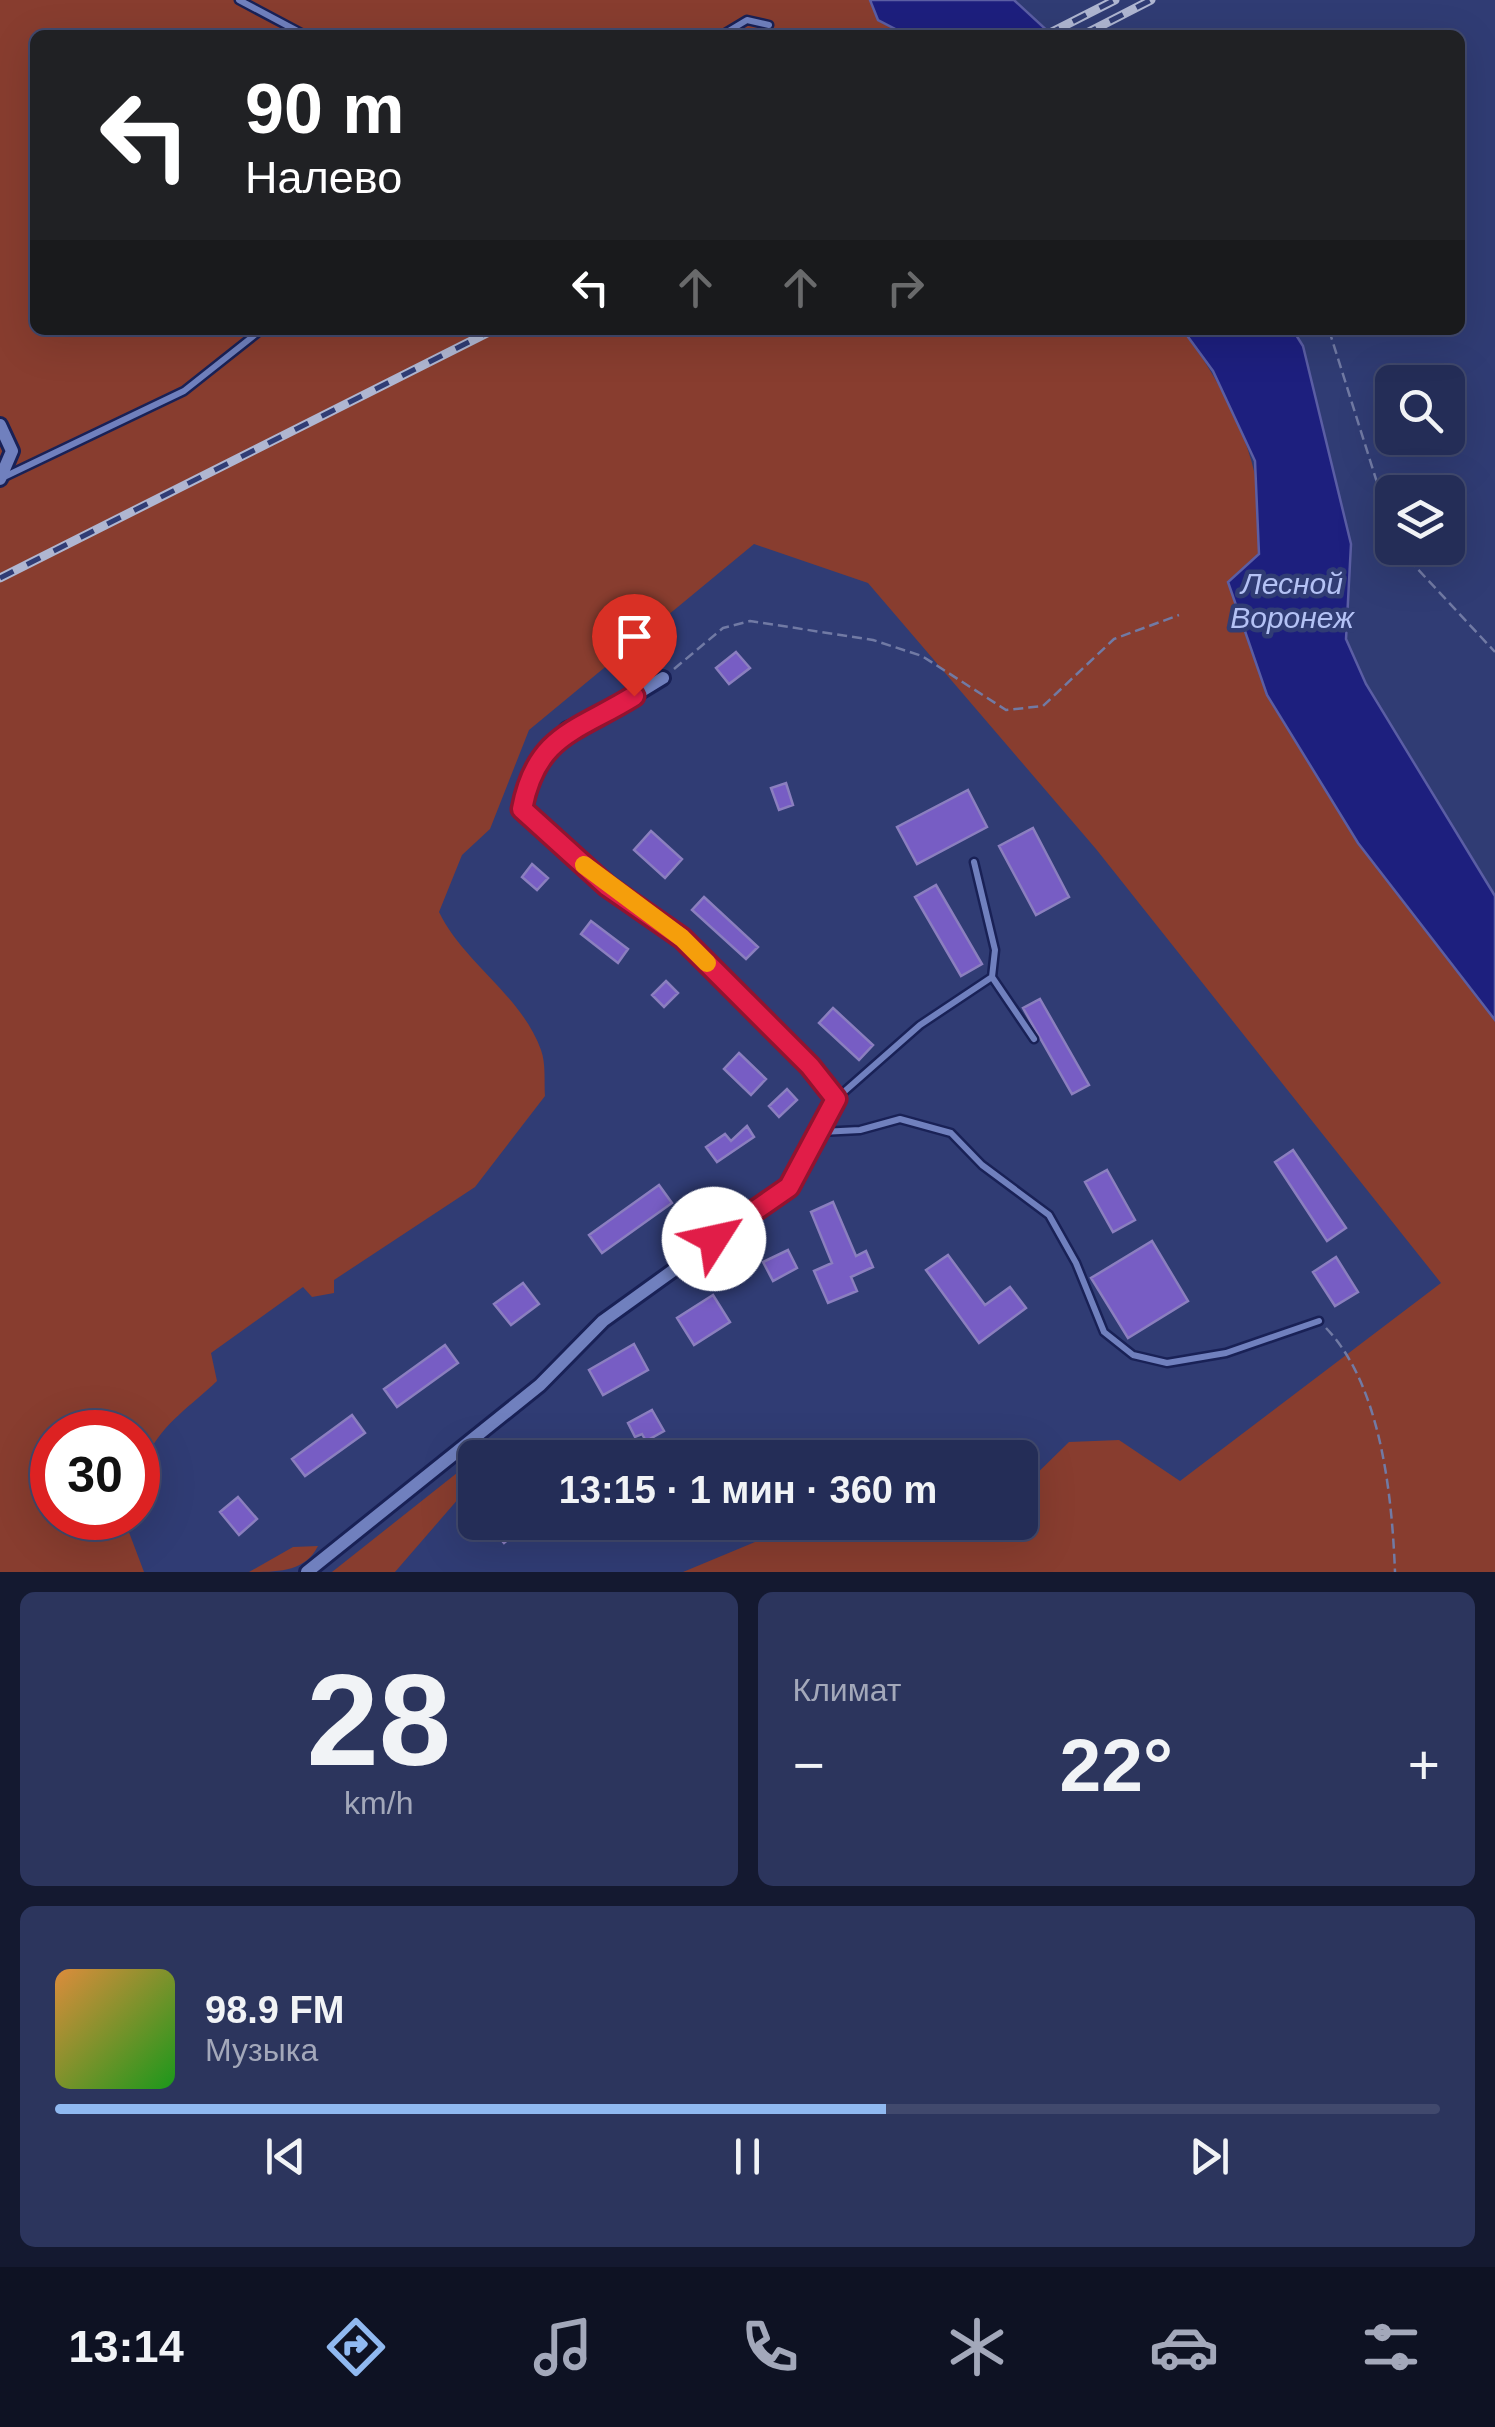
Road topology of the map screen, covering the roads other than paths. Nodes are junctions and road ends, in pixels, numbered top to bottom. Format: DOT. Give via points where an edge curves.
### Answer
graph roads {
  1 [pos="239,0"];
  2 [pos="769,25"];
  3 [pos="296,30"];
  4 [pos="730,30"];
  5 [pos="256,335"];
  6 [pos="0,425"];
  7 [pos="0,479"];
  8 [pos="664,678"];
  9 [pos="974,862"];
  10 [pos="992,977"];
  11 [pos="1034,1039"];
  12 [pos="836,1099"];
  13 [pos="821,1132"];
  14 [pos="1320,1321"];
  15 [pos="306,1572"];
  1 -- 3 [label="lane"];
  2 -- 4 [label="lane" via="746,20"];
  5 -- 7 [label="lane" via="184,391"];
  6 -- 7 [label="street" via="12,452"];
  8 -- 12 [label="street" via="567,729 528,778 522,809 607,886 682,938"];
  9 -- 10 [label="lane" via="995,950"];
  10 -- 11 [label="lane"];
  10 -- 12 [label="lane" via="920,1025"];
  12 -- 13 [label="street"];
  13 -- 14 [label="lane" via="900,1119 951,1133 1049,1216 1104,1332 1133,1355 1166,1363 1226,1353"];
  13 -- 15 [label="street" via="789,1187 603,1321 540,1385"];
}
